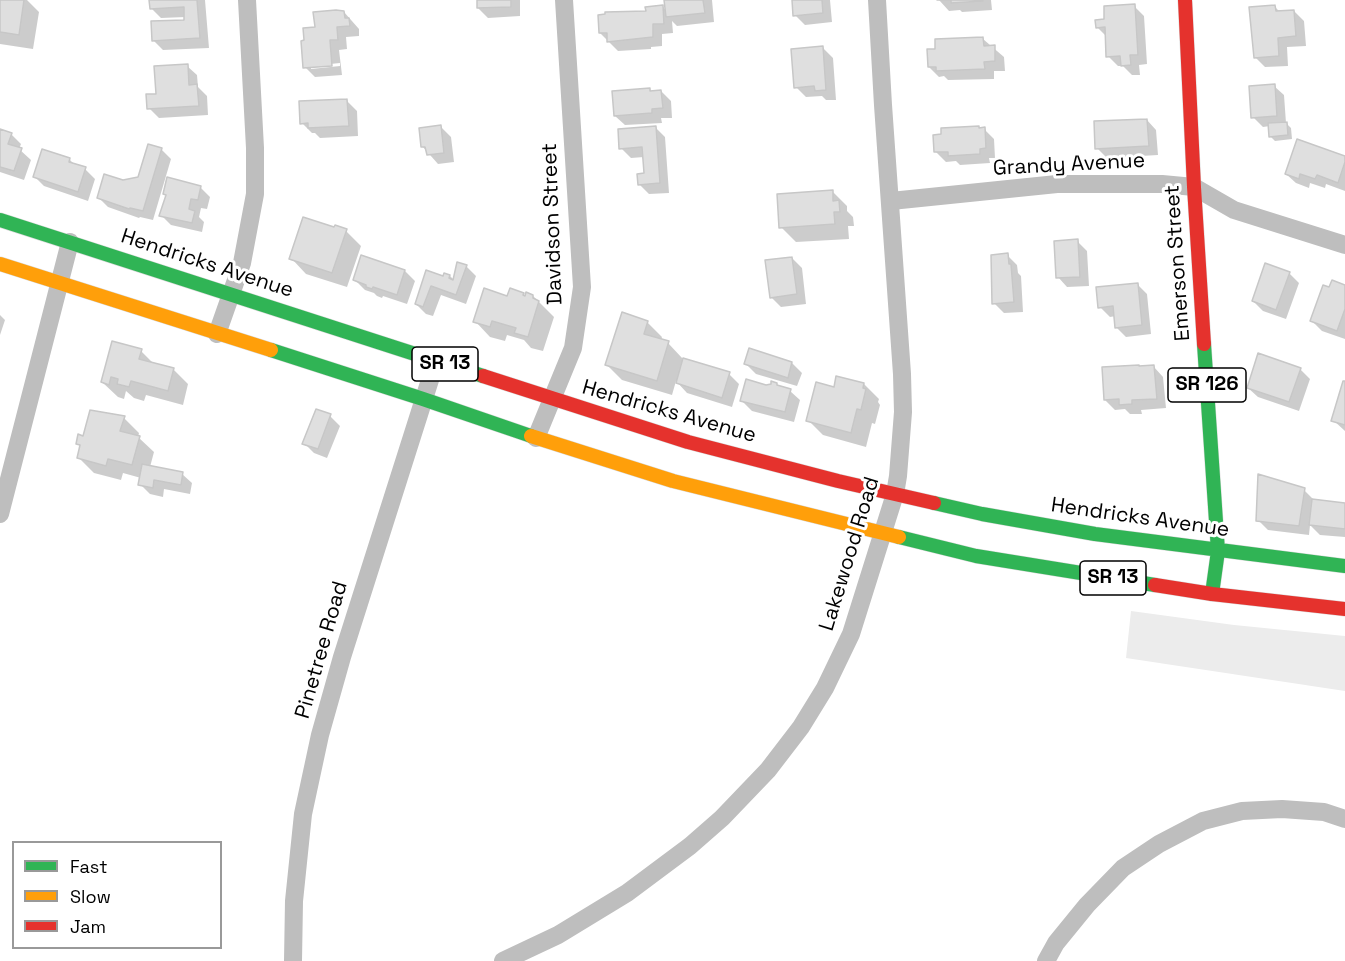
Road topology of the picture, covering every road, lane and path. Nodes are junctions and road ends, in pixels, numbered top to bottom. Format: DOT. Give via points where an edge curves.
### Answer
graph roads {
  1 [pos="247,0"];
  2 [pos="564,0"];
  3 [pos="877,0"];
  4 [pos="1185,0"];
  5 [pos="1194,187"];
  6 [pos="891,201"];
  7 [pos="0,220"];
  8 [pos="70,242"];
  9 [pos="1345,245"];
  10 [pos="0,264"];
  11 [pos="59,282"];
  12 [pos="232,294"];
  13 [pos="217,334"];
  14 [pos="436,361"];
  15 [pos="423,399"];
  16 [pos="553,399"];
  17 [pos="536,438"];
  18 [pos="895,494"];
  19 [pos="0,514"];
  20 [pos="883,534"];
  21 [pos="1218,551"];
  22 [pos="1345,566"];
  23 [pos="1293,588"];
  24 [pos="1212,594"];
  25 [pos="1235,596"];
  26 [pos="1345,609"];
  27 [pos="1345,819"];
  28 [pos="293,961"];
  29 [pos="504,961"];
  30 [pos="1046,961"];
  1 -- 12 [label="street" via="255,194"];
  2 -- 16 [label="street, Davidson Street" via="582,286 573,348"];
  3 -- 6 [label="street, Lakewood Road"];
  4 -- 5 [label="main road, Emerson Street / SR 126"];
  5 -- 6 [label="street, Grandy Avenue" via="1057,184"];
  5 -- 9 [label="street, Grandy Avenue" via="1234,210"];
  5 -- 21 [label="main road, Emerson Street / SR 126"];
  6 -- 18 [label="street, Lakewood Road" via="903,408"];
  7 -- 8 [label="main road, Hendricks Avenue / SR 13"];
  8 -- 11 [label="street"];
  8 -- 12 [label="main road, Hendricks Avenue / SR 13"];
  10 -- 11 [label="main road, SR 13"];
  11 -- 13 [label="main road, SR 13"];
  11 -- 19 [label="street"];
  12 -- 13 [label="street"];
  12 -- 14 [label="main road, Hendricks Avenue / SR 13"];
  13 -- 15 [label="main road, SR 13"];
  14 -- 15 [label="street, Pinetree Road"];
  14 -- 16 [label="main road, Hendricks Avenue / SR 13"];
  15 -- 17 [label="main road, SR 13"];
  15 -- 28 [label="street, Pinetree Road" via="320,735 303,814 294,901"];
  16 -- 17 [label="street, Davidson Street"];
  16 -- 18 [label="main road, Hendricks Avenue / SR 13" via="688,441"];
  17 -- 20 [label="main road, SR 13" via="673,481"];
  18 -- 20 [label="street, Lakewood Road"];
  18 -- 21 [label="main road, Hendricks Avenue / SR 13" via="1084,532"];
  20 -- 24 [label="main road, SR 13" via="976,556"];
  20 -- 29 [label="street, Lakewood Road" via="842,656 801,727 768,770 690,846 627,893 558,935"];
  21 -- 22 [label="main road, Hendricks Avenue / SR 13"];
  21 -- 24 [label="main road, Emerson Street / SR 126"];
  23 -- 25 [label="main road"];
  24 -- 25 [label="main road, SR 13"];
  25 -- 26 [label="main road, SR 13"];
  27 -- 30 [label="street" via="1324,812 1282,809 1242,811 1203,821 1123,868 1087,904"];
}
